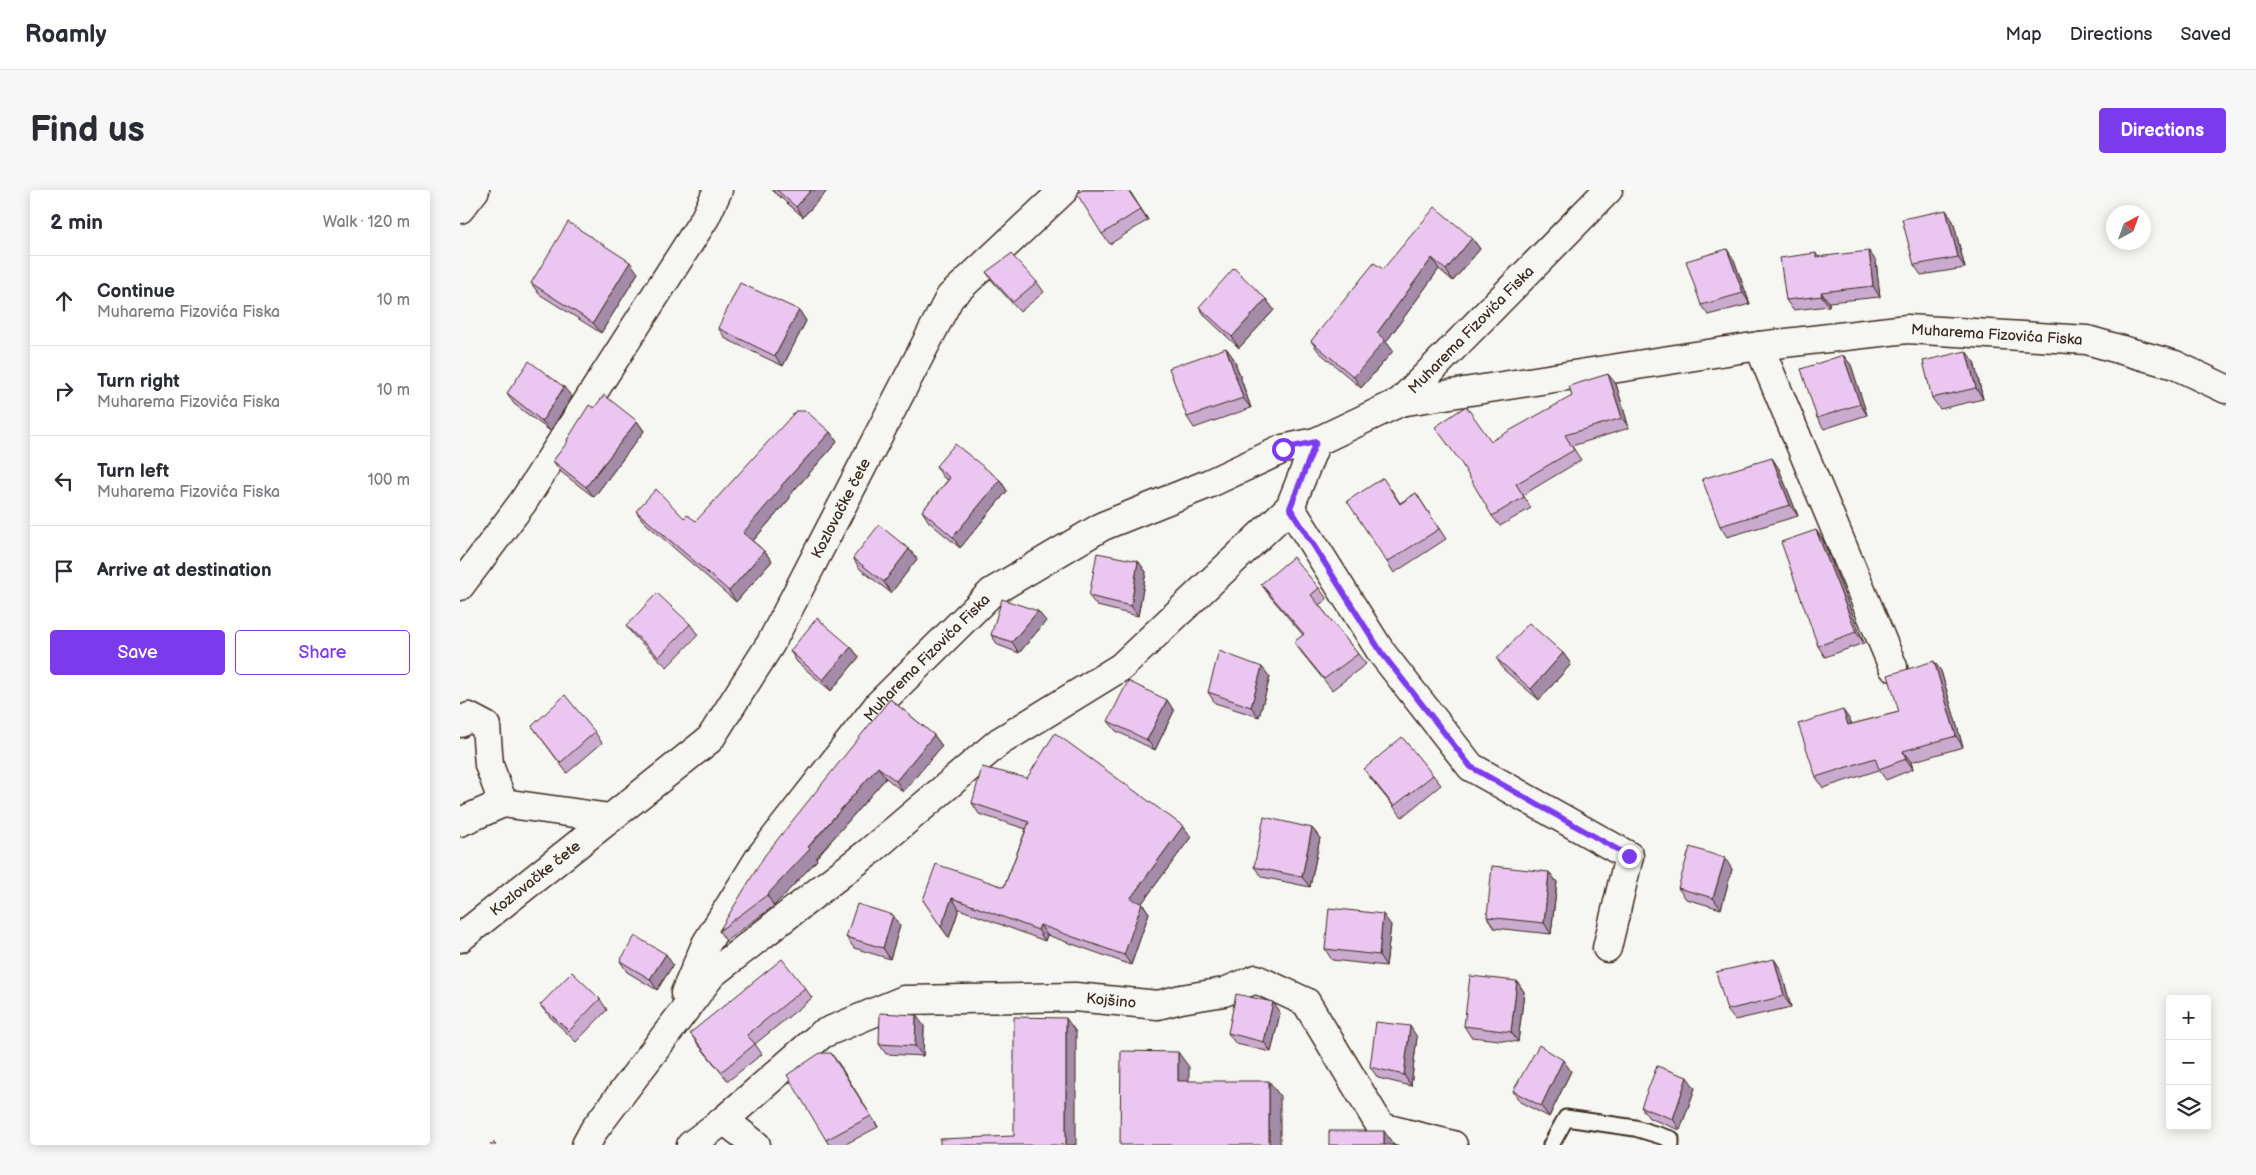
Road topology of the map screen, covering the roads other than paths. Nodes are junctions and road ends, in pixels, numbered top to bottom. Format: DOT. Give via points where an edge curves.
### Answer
graph roads {
  1 [pos="475,190"];
  2 [pos="718,190"];
  3 [pos="1064,190"];
  4 [pos="1608,190"];
  5 [pos="460,209"];
  6 [pos="1759,346"];
  7 [pos="2226,389"];
  8 [pos="1400,402"];
  9 [pos="1316,442"];
  10 [pos="1290,508"];
  11 [pos="460,586"];
  12 [pos="1893,667"];
  13 [pos="460,723"];
  14 [pos="503,803"];
  15 [pos="610,818"];
  16 [pos="460,822"];
  17 [pos="460,938"];
  18 [pos="1606,948"];
  19 [pos="672,1025"];
  20 [pos="724,1120"];
  21 [pos="586,1145"];
  22 [pos="691,1145"];
  23 [pos="756,1145"];
  24 [pos="1453,1145"];
  25 [pos="1551,1145"];
  26 [pos="1672,1145"];
  1 -- 5 [label="street"];
  2 -- 11 [label="street" via="705,218 523,502"];
  3 -- 15 [label="street, Kozlovačke čete" via="950,298 771,642 710,739"];
  4 -- 8 [label="street, Muharema Fizovića Fiska"];
  6 -- 7 [label="street, Muharema Fizovića Fiska" via="1907,329 2087,340 2175,366"];
  6 -- 8 [label="street, Muharema Fizovića Fiska"];
  6 -- 12 [label="street"];
  8 -- 9 [label="street, Muharema Fizovića Fiska"];
  9 -- 10 [label="street, Muharema Fizovića Fiska"];
  9 -- 19 [label="street, Muharema Fizovića Fiska" via="1283,449 1208,484 1103,526 992,592 878,704 760,857 706,944"];
  10 -- 18 [label="street" via="1381,652 1471,767 1629,856"];
  10 -- 19 [label="street, Muharema Fizovića Fiska" via="1121,667 999,742 869,852 712,974"];
  13 -- 14 [label="street" via="469,717 486,726 489,765"];
  14 -- 15 [label="street"];
  14 -- 16 [label="street"];
  15 -- 17 [label="street, Kozlovačke čete"];
  19 -- 21 [label="street, Muharema Fizovića Fiska"];
  20 -- 22 [label="street, Kojšino"];
  20 -- 23 [label="street"];
  20 -- 24 [label="street, Kojšino" via="822,1034 904,1000 1075,998 1158,1005 1224,992 1256,979 1306,1002 1381,1128"];
  25 -- 26 [label="lane" via="1566,1118 1635,1128 1671,1139"];
}
